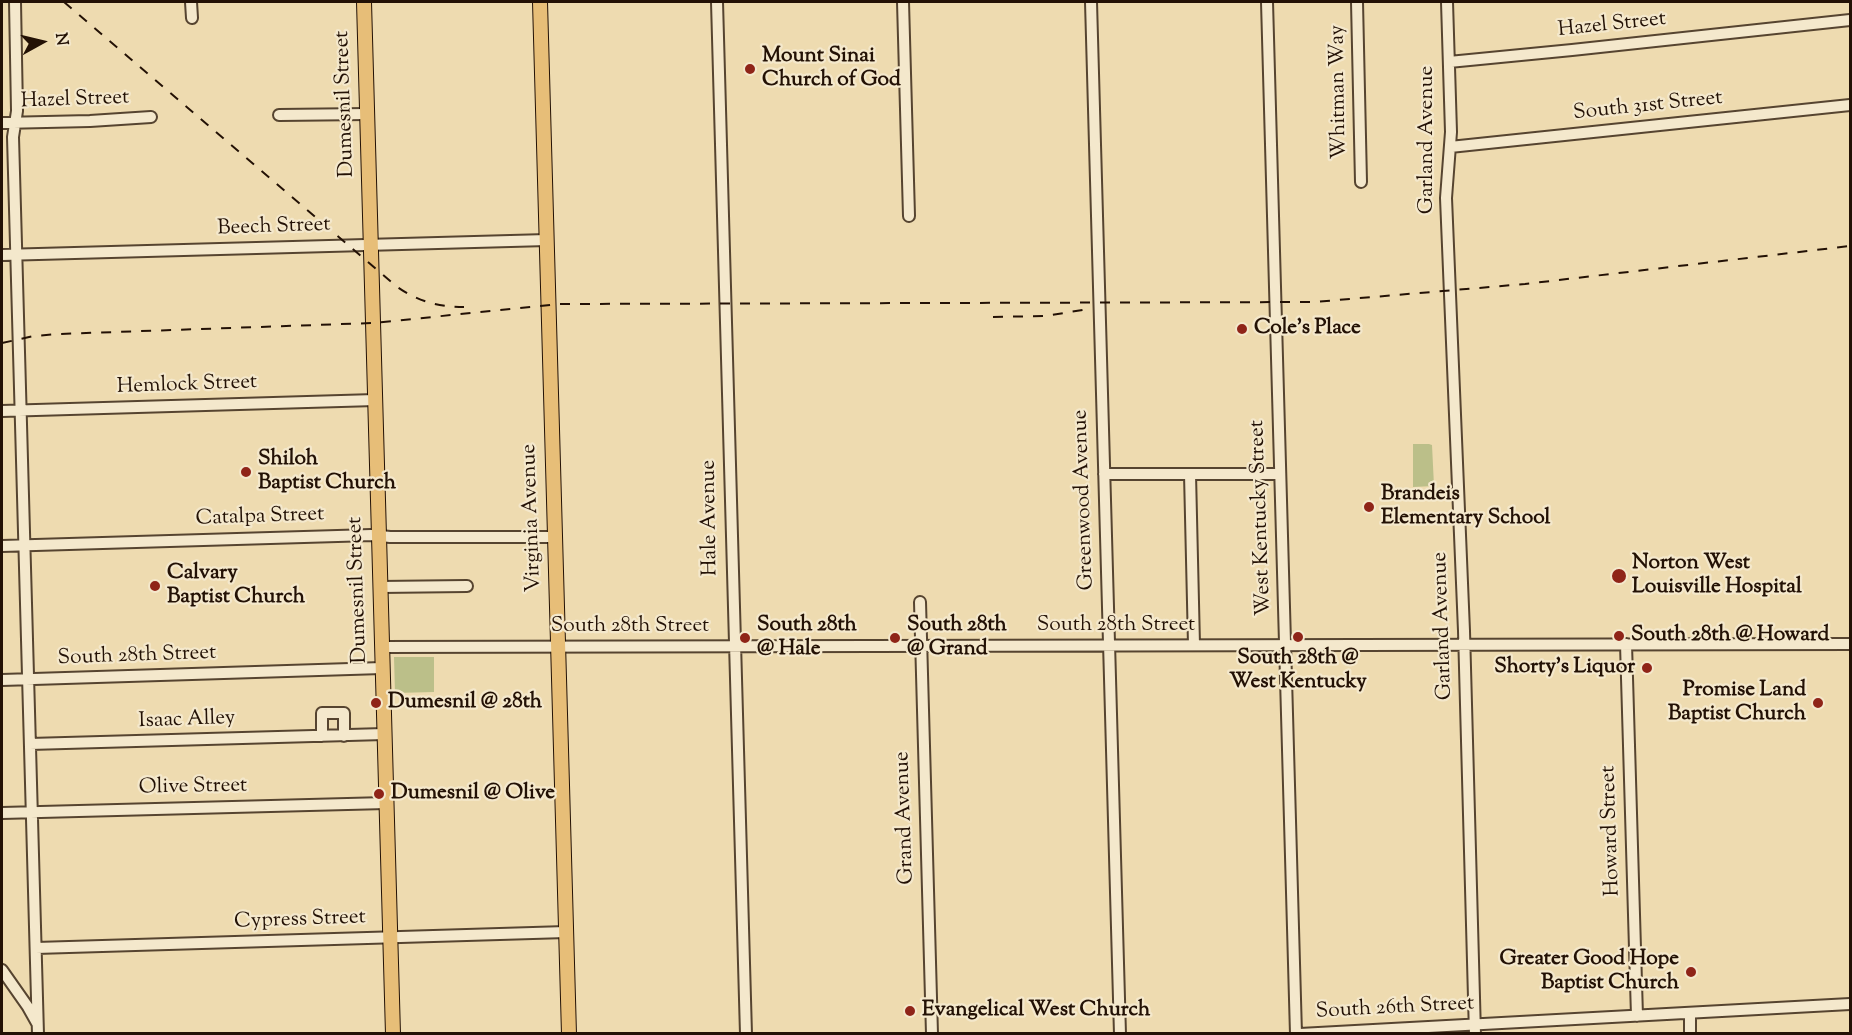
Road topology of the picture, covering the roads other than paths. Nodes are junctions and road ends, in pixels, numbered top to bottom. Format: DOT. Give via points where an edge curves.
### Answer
graph roads {
  1 [pos="15,2"];
  2 [pos="191,2"];
  3 [pos="364,2"];
  4 [pos="540,2"];
  5 [pos="717,2"];
  6 [pos="903,2"];
  7 [pos="1090,2"];
  8 [pos="1267,2"];
  9 [pos="1357,2"];
  10 [pos="1447,2"];
  11 [pos="192,18"];
  12 [pos="1851,20"];
  13 [pos="1449,62"];
  14 [pos="1851,105"];
  15 [pos="367,114"];
  16 [pos="279,115"];
  17 [pos="151,117"];
  18 [pos="15,122"];
  19 [pos="2,123"];
  20 [pos="1450,147"];
  21 [pos="1361,182"];
  22 [pos="909,216"];
  23 [pos="547,240"];
  24 [pos="371,244"];
  25 [pos="2,255"];
  26 [pos="16,255"];
  27 [pos="375,400"];
  28 [pos="2,411"];
  29 [pos="21,411"];
  30 [pos="1104,474"];
  31 [pos="1190,474"];
  32 [pos="1280,474"];
  33 [pos="379,536"];
  34 [pos="555,537"];
  35 [pos="24,545"];
  36 [pos="2,546"];
  37 [pos="467,586"];
  38 [pos="380,587"];
  39 [pos="920,602"];
  40 [pos="1465,644"];
  41 [pos="1626,644"];
  42 [pos="1851,644"];
  43 [pos="1109,645"];
  44 [pos="1194,645"];
  45 [pos="1285,645"];
  46 [pos="558,646"];
  47 [pos="734,646"];
  48 [pos="921,646"];
  49 [pos="382,647"];
  50 [pos="382,668"];
  51 [pos="2,680"];
  52 [pos="28,680"];
  53 [pos="384,734"];
  54 [pos="322,736"];
  55 [pos="344,736"];
  56 [pos="30,744"];
  57 [pos="386,803"];
  58 [pos="32,812"];
  59 [pos="2,813"];
  60 [pos="566,932"];
  61 [pos="390,938"];
  62 [pos="36,948"];
  63 [pos="2,970"];
  64 [pos="1851,1004"];
  65 [pos="1690,1013"];
  66 [pos="1637,1016"];
  67 [pos="1475,1029"];
  68 [pos="40,1030"];
  69 [pos="1343,1032"];
  70 [pos="393,1034"];
  71 [pos="569,1034"];
  72 [pos="746,1034"];
  73 [pos="932,1034"];
  74 [pos="1120,1034"];
  75 [pos="1298,1034"];
  76 [pos="1690,1034"];
  1 -- 18 [label="street"];
  2 -- 11 [label="street"];
  3 -- 15 [label="main road, Dumesnil Street"];
  4 -- 23 [label="main road, Virginia Avenue"];
  5 -- 47 [label="street, Hale Avenue"];
  6 -- 22 [label="street"];
  7 -- 30 [label="street, Greenwood Avenue"];
  8 -- 32 [label="street, West Kentucky Street"];
  9 -- 21 [label="street, Whitman Way"];
  10 -- 13 [label="street, Garland Avenue"];
  12 -- 13 [label="street, Hazel Street"];
  13 -- 20 [label="street, Garland Avenue"];
  14 -- 20 [label="street, South 31st Street"];
  15 -- 16 [label="street"];
  15 -- 24 [label="main road, Dumesnil Street"];
  17 -- 18 [label="street, Hazel Street"];
  18 -- 19 [label="street, Hazel Street"];
  18 -- 26 [label="street"];
  20 -- 40 [label="street, Garland Avenue" via="1446,198"];
  23 -- 24 [label="street, Beech Street"];
  23 -- 34 [label="main road, Virginia Avenue"];
  24 -- 26 [label="street, Beech Street"];
  24 -- 27 [label="main road, Dumesnil Street"];
  25 -- 26 [label="street, Beech Street"];
  26 -- 29 [label="street"];
  27 -- 29 [label="street, Hemlock Street"];
  27 -- 33 [label="main road, Dumesnil Street"];
  28 -- 29 [label="street, Hemlock Street"];
  29 -- 35 [label="street"];
  30 -- 31 [label="street"];
  30 -- 43 [label="street, Greenwood Avenue"];
  31 -- 32 [label="street"];
  31 -- 44 [label="street"];
  32 -- 45 [label="street, West Kentucky Street"];
  33 -- 34 [label="street, Catalpa Street"];
  33 -- 35 [label="street, Catalpa Street"];
  33 -- 38 [label="main road, Dumesnil Street"];
  34 -- 46 [label="main road, Virginia Avenue"];
  35 -- 36 [label="street, Catalpa Street"];
  35 -- 52 [label="street"];
  37 -- 38 [label="street"];
  38 -- 49 [label="main road, Dumesnil Street"];
  39 -- 48 [label="street, Grand Avenue"];
  40 -- 41 [label="street, South 28th Street"];
  40 -- 45 [label="street, South 28th Street"];
  40 -- 67 [label="street, Garland Avenue"];
  41 -- 42 [label="street, South 28th Street"];
  41 -- 66 [label="street, Howard Street"];
  43 -- 44 [label="street, South 28th Street"];
  43 -- 48 [label="street, South 28th Street"];
  43 -- 74 [label="street, Greenwood Avenue"];
  44 -- 45 [label="street, South 28th Street"];
  45 -- 75 [label="street, West Kentucky Street"];
  46 -- 47 [label="street, South 28th Street"];
  46 -- 49 [label="street, South 28th Street"];
  46 -- 60 [label="main road, Virginia Avenue"];
  47 -- 48 [label="street, South 28th Street"];
  47 -- 72 [label="street, Hale Avenue"];
  48 -- 73 [label="street, Grand Avenue"];
  49 -- 50 [label="main road, Dumesnil Street"];
  50 -- 52 [label="street, South 28th Street"];
  50 -- 53 [label="main road, Dumesnil Street"];
  51 -- 52 [label="street, South 28th Street"];
  52 -- 56 [label="street"];
  53 -- 55 [label="street, Isaac Alley"];
  53 -- 57 [label="main road, Dumesnil Street"];
  54 -- 55 [label="street, Isaac Alley"];
  54 -- 55 [label="street" via="322,713 344,713"];
  54 -- 56 [label="street, Isaac Alley"];
  56 -- 58 [label="street"];
  57 -- 58 [label="street, Olive Street"];
  57 -- 61 [label="main road, Dumesnil Street"];
  58 -- 59 [label="street, Olive Street"];
  58 -- 62 [label="street"];
  60 -- 61 [label="street, Cypress Street"];
  60 -- 71 [label="main road, Virginia Avenue"];
  61 -- 62 [label="street, Cypress Street"];
  61 -- 70 [label="main road, Dumesnil Street"];
  62 -- 68 [label="street"];
  63 -- 68 [label="street"];
  64 -- 65 [label="street, South 26th Street"];
  65 -- 66 [label="street, South 26th Street"];
  65 -- 76 [label="street"];
  66 -- 67 [label="street, South 26th Street"];
  67 -- 69 [label="street, South 26th Street"];
  69 -- 75 [label="street, South 26th Street"];
}
